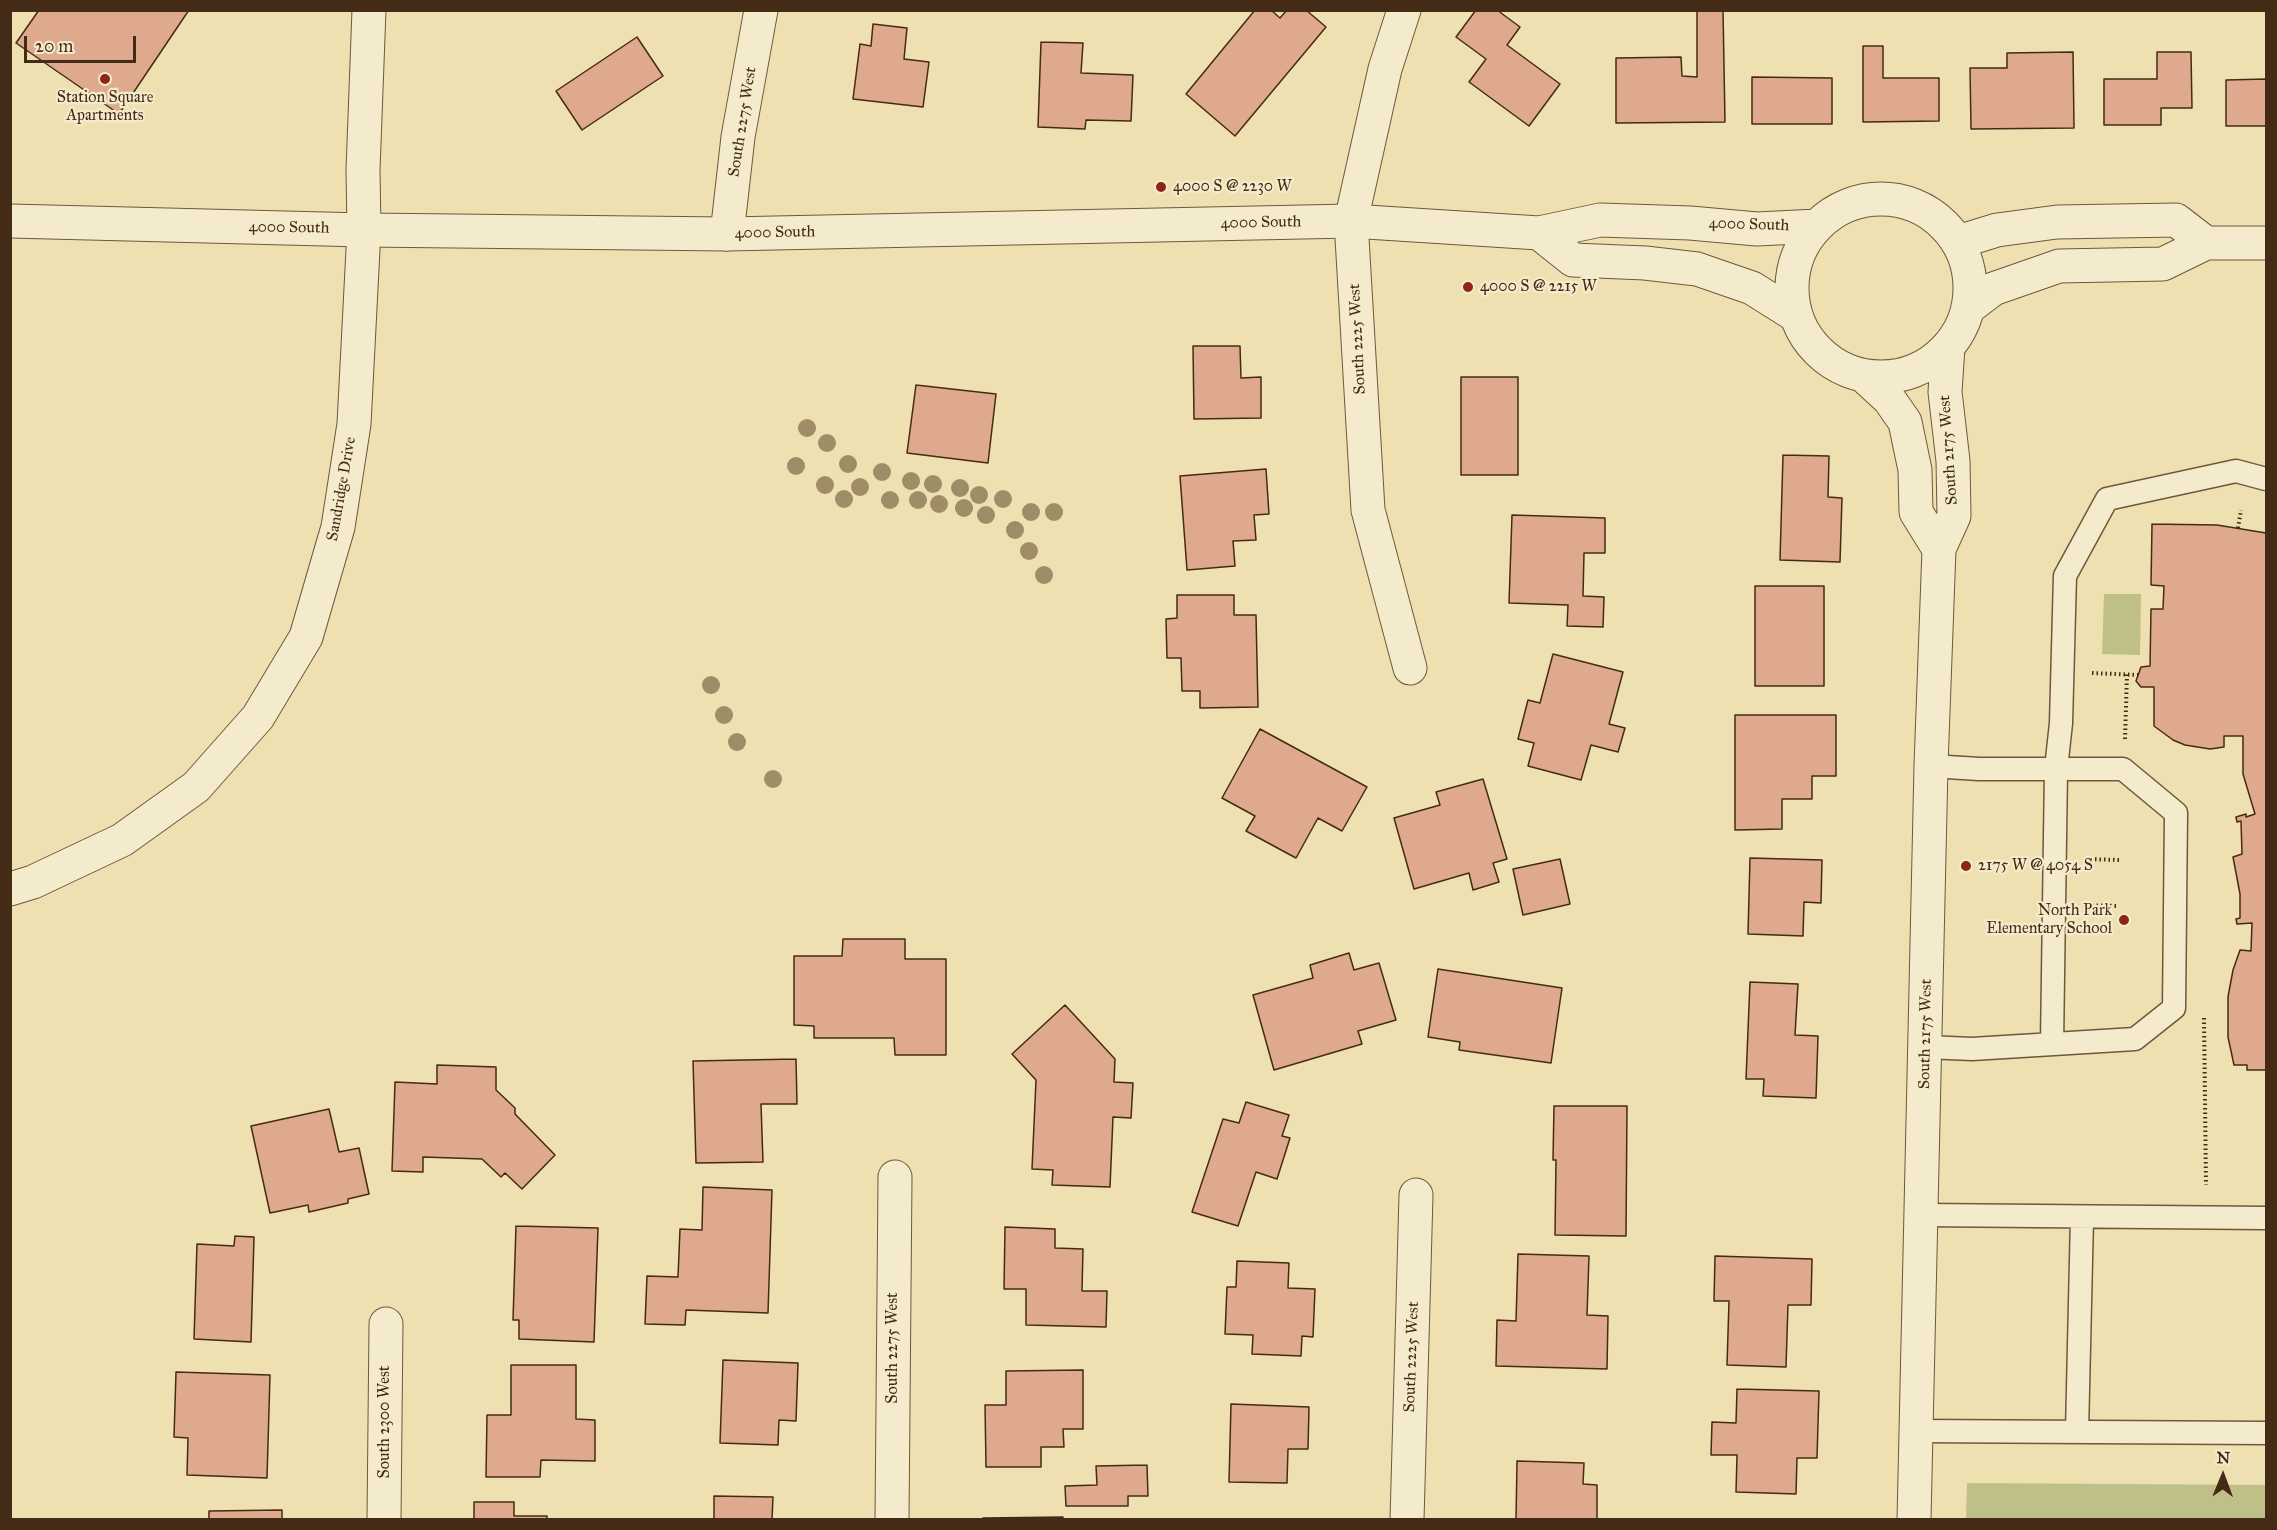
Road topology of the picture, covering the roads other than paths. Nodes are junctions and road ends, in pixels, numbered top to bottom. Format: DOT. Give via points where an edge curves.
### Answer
graph roads {
  1 [pos="369,10"];
  2 [pos="761,10"];
  3 [pos="1404,10"];
  4 [pos="10,221"];
  5 [pos="1351,221"];
  6 [pos="1816,226"];
  7 [pos="363,230"];
  8 [pos="1539,233"];
  9 [pos="727,234"];
  10 [pos="1958,242"];
  11 [pos="2206,243"];
  12 [pos="2266,243"];
  13 [pos="1968,308"];
  14 [pos="1795,315"];
  15 [pos="1948,347"];
  16 [pos="1864,376"];
  17 [pos="2266,479"];
  18 [pos="1939,549"];
  19 [pos="1410,668"];
  20 [pos="1931,766"];
  21 [pos="2056,769"];
  22 [pos="10,889"];
  23 [pos="2052,1044"];
  24 [pos="1926,1047"];
  25 [pos="895,1177"];
  26 [pos="1416,1195"];
  27 [pos="1922,1215"];
  28 [pos="2082,1217"];
  29 [pos="2266,1218"];
  30 [pos="386,1324"];
  31 [pos="1917,1431"];
  32 [pos="2077,1432"];
  33 [pos="2266,1433"];
  34 [pos="384,1520"];
  35 [pos="892,1520"];
  36 [pos="1407,1520"];
  37 [pos="1914,1520"];
  1 -- 7 [label="street, Sandridge Drive"];
  2 -- 9 [label="street, South 2275 West" via="738,137"];
  3 -- 5 [label="street, South 2225 West" via="1385,69"];
  4 -- 7 [label="street, 4000 South"];
  5 -- 8 [label="street, 4000 South"];
  5 -- 9 [label="street, 4000 South"];
  5 -- 19 [label="street, South 2225 West" via="1368,510"];
  6 -- 8 [label="street, 4000 South" via="1757,229 1690,222 1600,220"];
  6 -- 10 [label="street" via="1856,202 1880,199 1924,210"];
  6 -- 14 [label="street" via="1794,257 1791,291"];
  7 -- 9 [label="street, 4000 South"];
  7 -- 22 [label="street, Sandridge Drive" via="354,424 338,527 306,637 258,717 196,787 122,840"];
  8 -- 14 [label="street" via="1573,260 1697,269 1752,288"];
  10 -- 11 [label="street" via="1997,230 2057,222 2176,220"];
  10 -- 13 [label="street" via="1971,285"];
  11 -- 12 [label="street"];
  11 -- 13 [label="street" via="2163,264 2059,266 1993,289"];
  13 -- 15 [label="street" via="1961,329"];
  14 -- 16 [label="street" via="1821,355"];
  15 -- 16 [label="street" via="1916,369 1889,377"];
  15 -- 18 [label="street, South 2175 West" via="1945,392 1954,516"];
  16 -- 18 [label="street" via="1889,399 1905,422 1915,470 1916,512"];
  17 -- 21 [label="lane" via="2236,471 2107,499 2065,576"];
  18 -- 20 [label="street, South 2175 West"];
  20 -- 21 [label="lane"];
  20 -- 24 [label="street, South 2175 West"];
  21 -- 23 [label="lane"];
  21 -- 23 [label="lane" via="2123,769 2176,813 2174,1008 2135,1039"];
  23 -- 24 [label="lane" via="1972,1049"];
  24 -- 27 [label="street, South 2175 West"];
  25 -- 35 [label="street, South 2275 West"];
  26 -- 36 [label="street, South 2225 West"];
  27 -- 28 [label="lane"];
  27 -- 31 [label="street, South 2175 West"];
  28 -- 29 [label="lane"];
  28 -- 32 [label="lane"];
  30 -- 34 [label="street, South 2300 West"];
  31 -- 32 [label="lane"];
  31 -- 37 [label="street, South 2175 West"];
  32 -- 33 [label="lane"];
}
